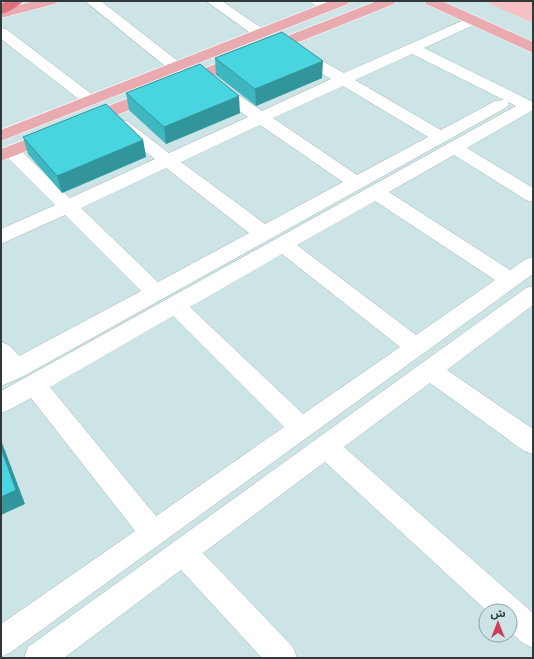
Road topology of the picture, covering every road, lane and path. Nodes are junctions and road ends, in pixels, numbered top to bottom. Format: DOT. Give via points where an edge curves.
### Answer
graph roads {
  1 [pos="16,1"];
  2 [pos="50,1"];
  3 [pos="92,1"];
  4 [pos="213,1"];
  5 [pos="343,1"];
  6 [pos="389,1"];
  7 [pos="431,1"];
  8 [pos="463,1"];
  9 [pos="323,4"];
  10 [pos="1,10"];
  11 [pos="1,14"];
  12 [pos="478,15"];
  13 [pos="1,32"];
  14 [pos="261,34"];
  15 [pos="282,44"];
  16 [pos="412,48"];
  17 [pos="533,48"];
  18 [pos="177,68"];
  19 [pos="200,76"];
  20 [pos="343,80"];
  21 [pos="91,101"];
  22 [pos="525,104"];
  23 [pos="106,114"];
  24 [pos="261,118"];
  25 [pos="448,142"];
  26 [pos="4,148"];
  27 [pos="167,161"];
  28 [pos="356,183"];
  29 [pos="375,192"];
  30 [pos="533,196"];
  31 [pos="68,206"];
  32 [pos="264,234"];
  33 [pos="1,237"];
  34 [pos="282,244"];
  35 [pos="533,264"];
  36 [pos="510,280"];
  37 [pos="156,293"];
  38 [pos="533,294"];
  39 [pos="175,305"];
  40 [pos="416,348"];
  41 [pos="1,351"];
  42 [pos="430,370"];
  43 [pos="17,377"];
  44 [pos="1,403"];
  45 [pos="302,429"];
  46 [pos="533,443"];
  47 [pos="326,447"];
  48 [pos="154,534"];
  49 [pos="183,552"];
  50 [pos="499,603"];
  51 [pos="518,620"];
  52 [pos="533,633"];
  53 [pos="1,642"];
  54 [pos="39,658"];
  55 [pos="282,658"];
  1 -- 10 [label="highway"];
  2 -- 11 [label="main road"];
  3 -- 18 [label="street"];
  4 -- 14 [label="street"];
  5 -- 9 [label="main road"];
  6 -- 15 [label="main road"];
  7 -- 12 [label="main road"];
  8 -- 12 [label="main road"];
  9 -- 14 [label="main road"];
  12 -- 16 [label="street"];
  12 -- 17 [label="main road"];
  13 -- 21 [label="street"];
  14 -- 18 [label="main road"];
  15 -- 19 [label="main road"];
  15 -- 20 [label="street"];
  16 -- 20 [label="street"];
  16 -- 22 [label="street"];
  18 -- 21 [label="main road"];
  19 -- 23 [label="main road"];
  19 -- 24 [label="street"];
  20 -- 24 [label="street"];
  20 -- 25 [label="street"];
  21 -- 26 [label="main road"];
  22 -- 25 [label="street"];
  23 -- 26 [label="main road"];
  23 -- 27 [label="street"];
  24 -- 27 [label="street"];
  24 -- 28 [label="street"];
  25 -- 28 [label="street"];
  25 -- 29 [label="street"];
  25 -- 30 [label="street"];
  26 -- 31 [label="street"];
  27 -- 31 [label="street"];
  27 -- 32 [label="street"];
  28 -- 32 [label="street"];
  29 -- 34 [label="street"];
  29 -- 36 [label="street"];
  31 -- 33 [label="street"];
  31 -- 37 [label="street"];
  32 -- 37 [label="street"];
  34 -- 39 [label="street"];
  34 -- 40 [label="street"];
  35 -- 36 [label="street"];
  36 -- 40 [label="street"];
  37 -- 43 [label="street"];
  38 -- 42 [label="street"];
  39 -- 43 [label="street"];
  39 -- 45 [label="street"];
  40 -- 45 [label="street"];
  41 -- 43 [label="street"];
  42 -- 46 [label="street"];
  42 -- 47 [label="street"];
  43 -- 44 [label="street"];
  43 -- 48 [label="street"];
  45 -- 48 [label="street"];
  47 -- 49 [label="street"];
  47 -- 50 [label="street"];
  48 -- 53 [label="street"];
  49 -- 54 [label="street"];
  49 -- 55 [label="street"];
  51 -- 52 [label="street"];
}
